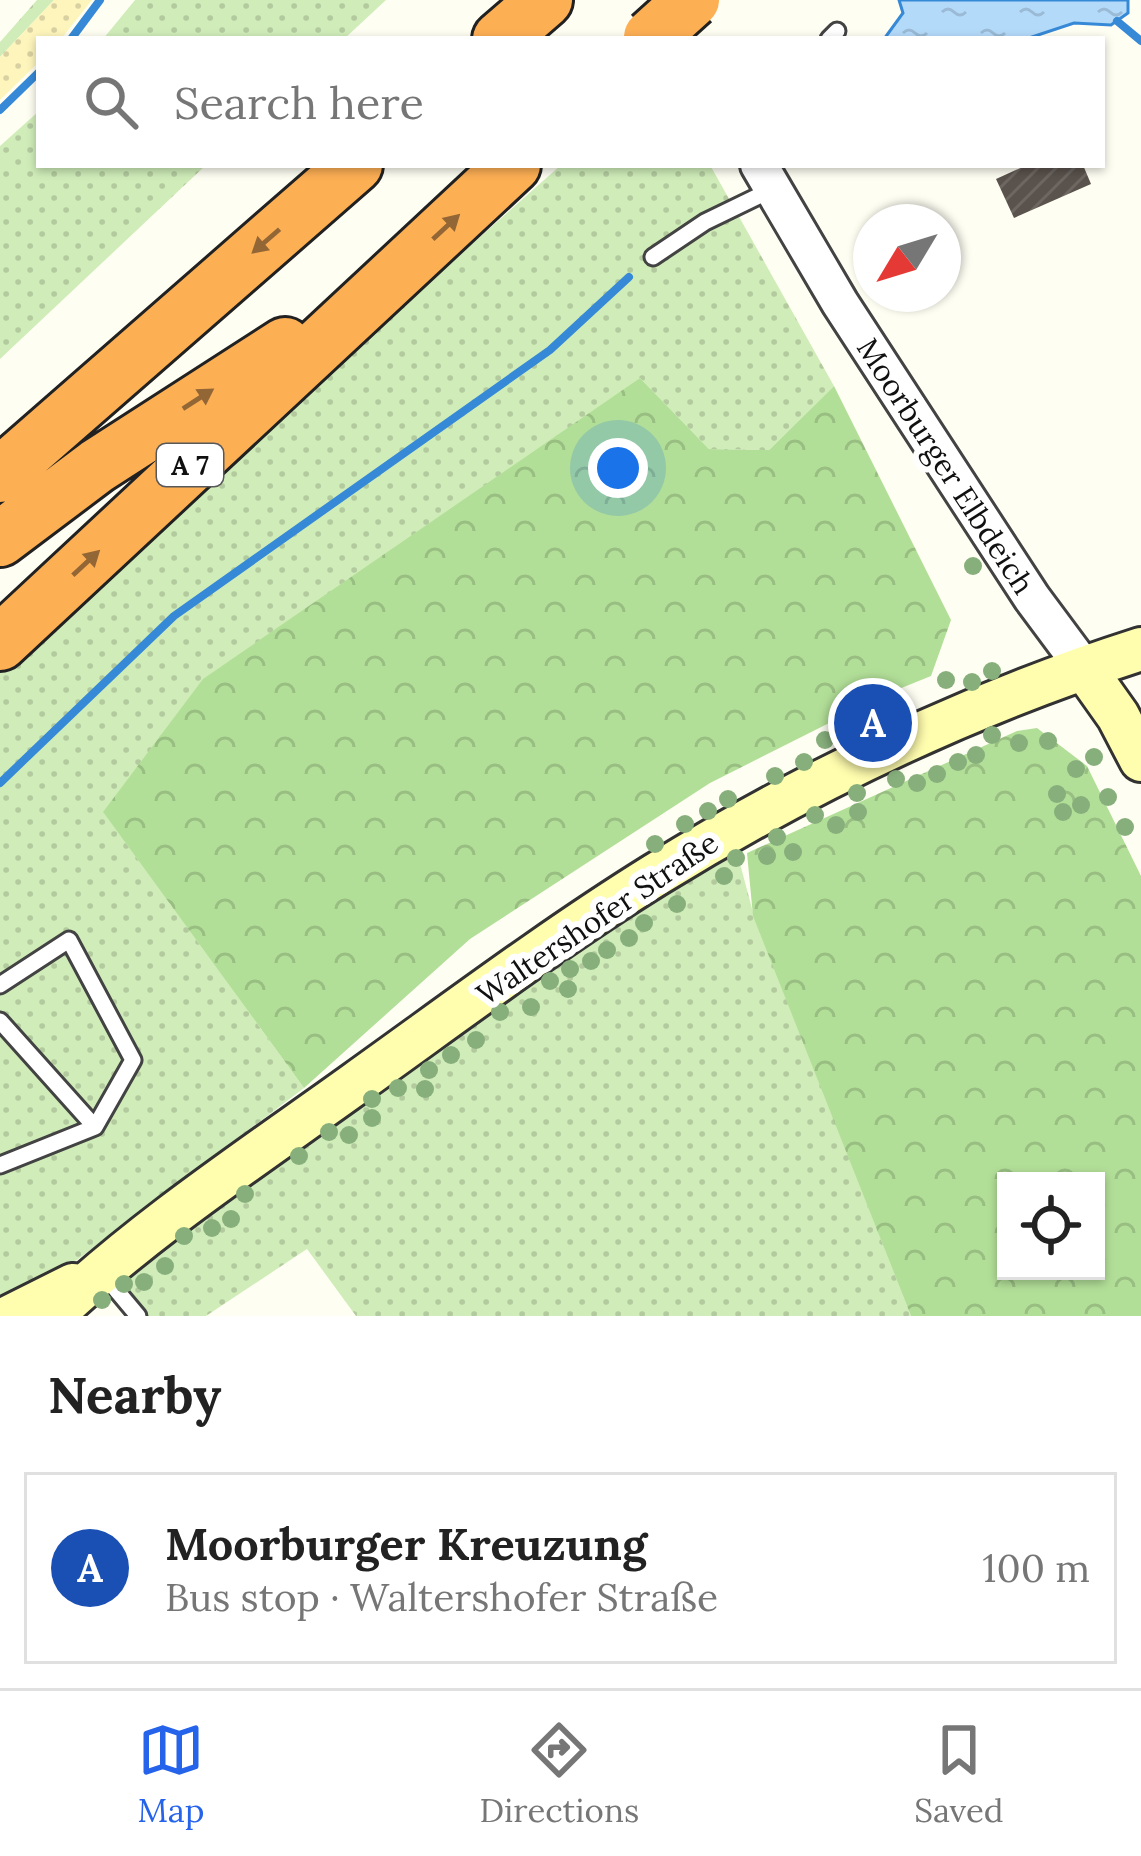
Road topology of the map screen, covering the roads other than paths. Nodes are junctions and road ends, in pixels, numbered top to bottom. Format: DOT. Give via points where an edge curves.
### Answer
graph roads {
  1 [pos="545,0"];
  2 [pos="692,0"];
  3 [pos="664,29"];
  4 [pos="503,36"];
  5 [pos="352,168"];
  6 [pos="510,168"];
  7 [pos="765,177"];
  8 [pos="653,257"];
  9 [pos="380,288"];
  10 [pos="0,475"];
  11 [pos="0,539"];
  12 [pos="0,643"];
  13 [pos="1141,649"];
  14 [pos="1084,668"];
  15 [pos="1141,760"];
  16 [pos="0,986"];
  17 [pos="0,1022"];
  18 [pos="95,1127"];
  19 [pos="0,1165"];
  20 [pos="100,1270"];
  21 [pos="11,1316"];
  22 [pos="52,1316"];
  23 [pos="138,1316"];
  1 -- 4 [label="highway"];
  2 -- 3 [label="highway, bridge"];
  5 -- 10 [label="highway, one-way"];
  9 -- 6 [label="highway, A 7, one-way"];
  7 -- 8 [label="lane"];
  7 -- 14 [label="street, Moorburger Elbdeich"];
  11 -- 9 [label="highway, A 7, one-way" via="153,428"];
  12 -- 9 [label="highway, A 7, one-way"];
  13 -- 14 [label="main road, Waltershofer Straße"];
  14 -- 15 [label="main road, Moorburger Elbdeich"];
  14 -- 20 [label="main road, Waltershofer Straße" via="875,757 652,877"];
  16 -- 18 [label="lane" via="69,940 133,1060"];
  17 -- 18 [label="lane"];
  18 -- 19 [label="lane"];
  20 -- 21 [label="main road, Waltershofer Straße"];
  20 -- 22 [label="main road, Waltershofer Straße"];
  20 -- 23 [label="lane"];
}
